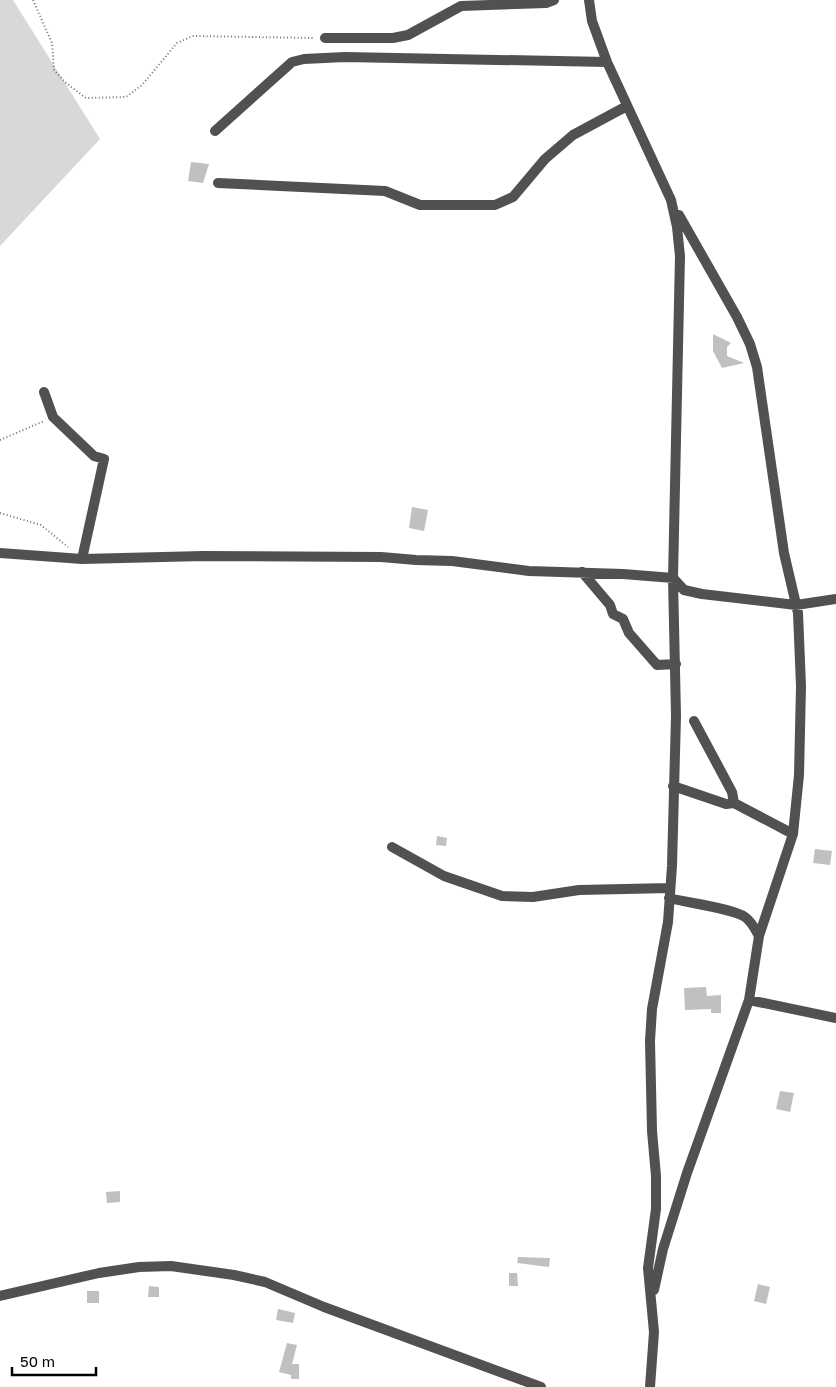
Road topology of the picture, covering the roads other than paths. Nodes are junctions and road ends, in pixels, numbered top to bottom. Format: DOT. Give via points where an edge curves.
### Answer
graph roads {
  1 [pos="554,0"];
  2 [pos="589,0"];
  3 [pos="325,38"];
  4 [pos="607,62"];
  5 [pos="627,106"];
  6 [pos="216,131"];
  7 [pos="218,182"];
  8 [pos="671,200"];
  9 [pos="44,392"];
  10 [pos="0,553"];
  11 [pos="82,558"];
  12 [pos="582,572"];
  13 [pos="673,578"];
  14 [pos="836,599"];
  15 [pos="796,604"];
  16 [pos="676,664"];
  17 [pos="694,722"];
  18 [pos="672,786"];
  19 [pos="734,803"];
  20 [pos="793,834"];
  21 [pos="392,846"];
  22 [pos="670,893"];
  23 [pos="759,936"];
  24 [pos="749,1000"];
  25 [pos="836,1018"];
  26 [pos="0,1296"];
  27 [pos="652,1299"];
  28 [pos="541,1387"];
  29 [pos="650,1387"];
  1 -- 3 [label="street" via="461,6 408,35 393,38"];
  2 -- 4 [label="street" via="592,21"];
  4 -- 5 [label="street"];
  4 -- 6 [label="street" via="304,59 292,62"];
  5 -- 7 [label="street" via="573,135 545,159 513,197 495,205 420,205 385,191"];
  5 -- 8 [label="street"];
  8 -- 13 [label="street" via="680,256"];
  8 -- 15 [label="street" via="737,317 755,360 784,553"];
  9 -- 11 [label="street" via="53,417 94,456 104,459"];
  10 -- 11 [label="street"];
  11 -- 12 [label="street" via="364,556"];
  12 -- 13 [label="street"];
  12 -- 16 [label="street" via="657,665"];
  13 -- 15 [label="street" via="684,590 702,594"];
  13 -- 16 [label="street"];
  14 -- 15 [label="street"];
  15 -- 20 [label="street" via="801,696 799,775"];
  16 -- 18 [label="street"];
  17 -- 19 [label="street" via="732,792"];
  18 -- 19 [label="street" via="726,804"];
  18 -- 22 [label="street"];
  19 -- 20 [label="street"];
  20 -- 23 [label="street"];
  21 -- 22 [label="street" via="444,876 502,896 533,897 579,890"];
  22 -- 23 [label="street" via="745,917"];
  22 -- 27 [label="street" via="651,1017 656,1209 648,1268"];
  23 -- 24 [label="street"];
  24 -- 25 [label="street"];
  24 -- 27 [label="street" via="665,1240"];
  26 -- 28 [label="street" via="139,1267 171,1266 234,1275 265,1282"];
  27 -- 29 [label="street" via="654,1332"];
}
